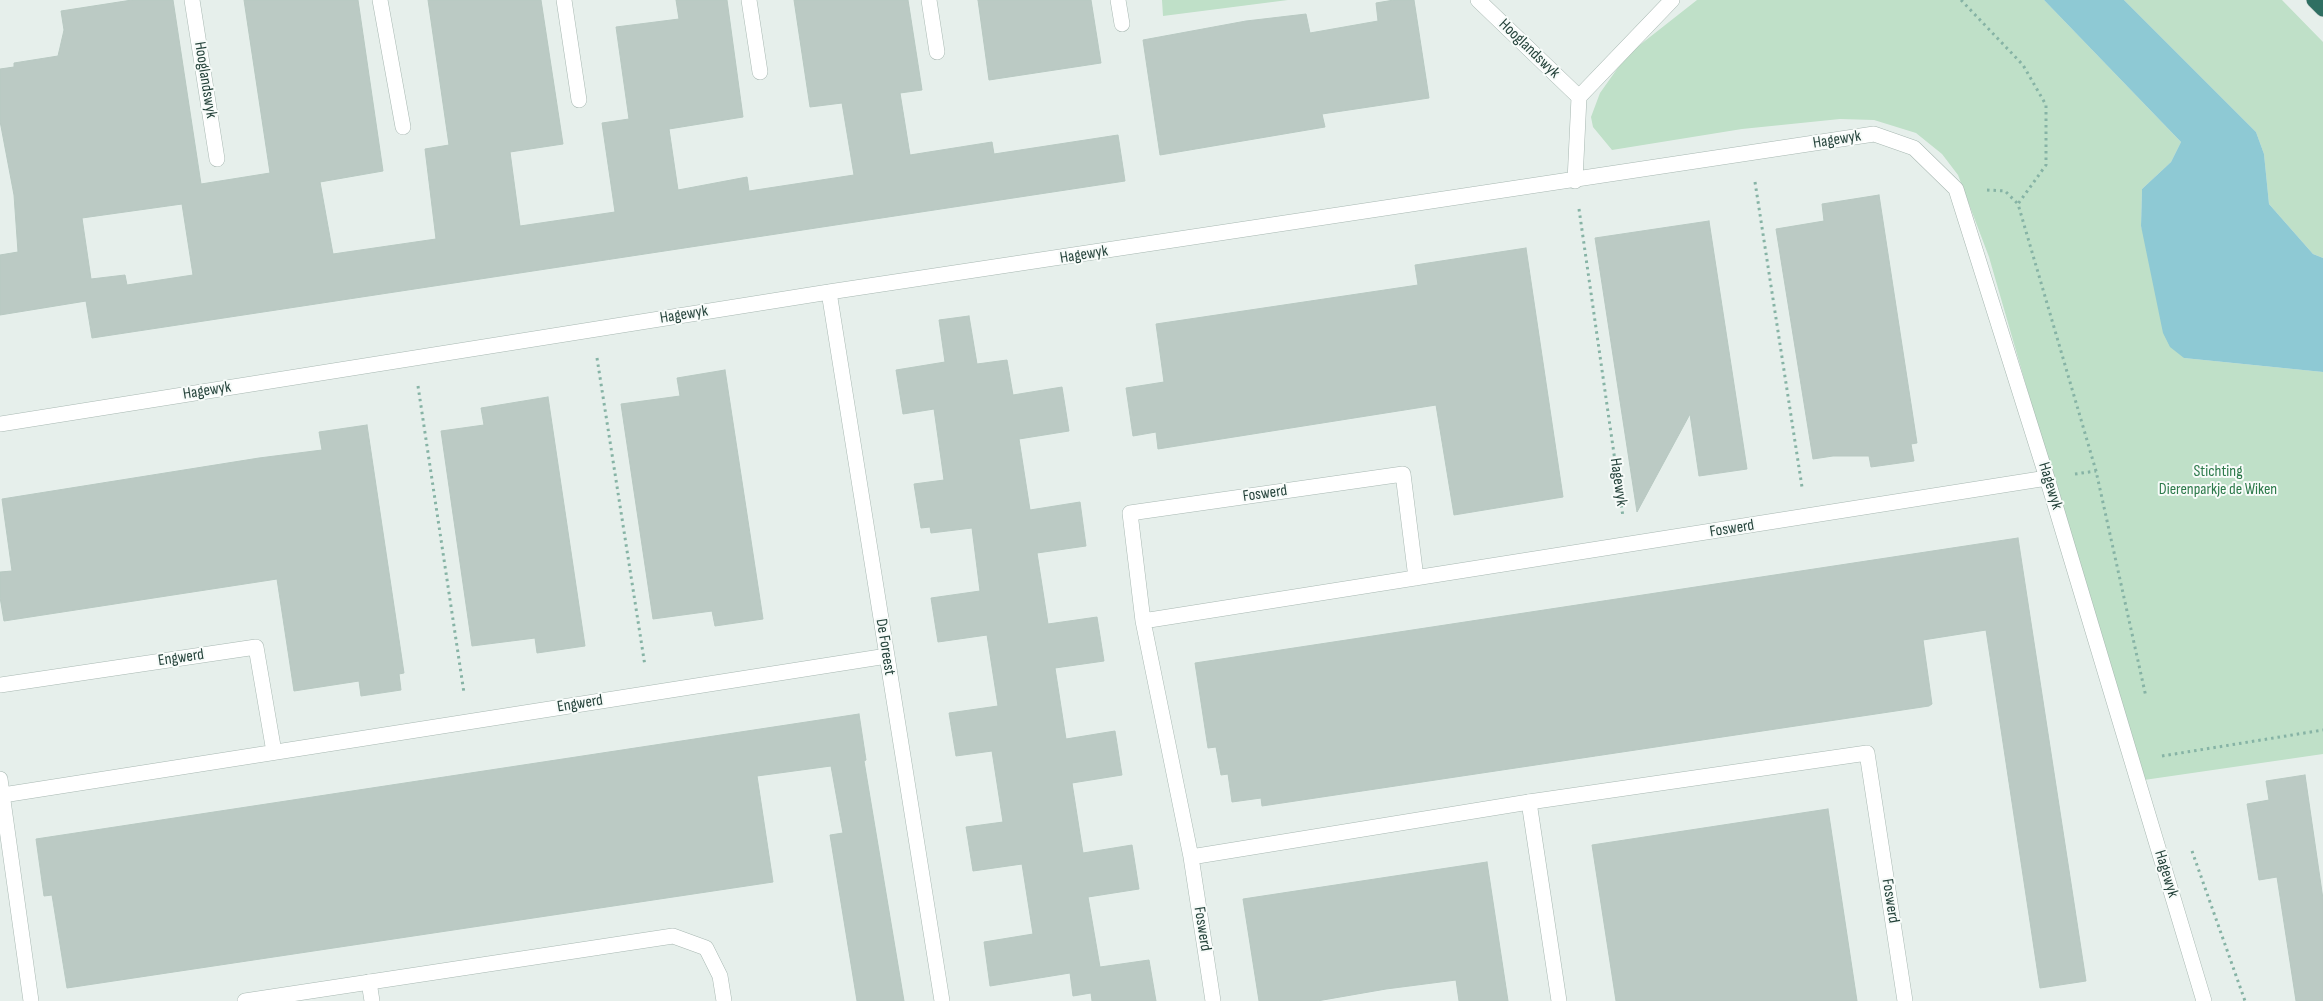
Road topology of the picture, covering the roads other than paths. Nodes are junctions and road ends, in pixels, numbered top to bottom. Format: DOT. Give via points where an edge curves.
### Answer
graph roads {
  1 [pos="192,0"];
  2 [pos="380,0"];
  3 [pos="564,0"];
  4 [pos="749,0"];
  5 [pos="929,0"];
  6 [pos="1118,0"];
  7 [pos="1478,0"];
  8 [pos="1672,0"];
  9 [pos="2314,0"];
  10 [pos="2323,9"];
  11 [pos="1122,24"];
  12 [pos="937,52"];
  13 [pos="760,72"];
  14 [pos="1579,97"];
  15 [pos="579,100"];
  16 [pos="402,127"];
  17 [pos="217,159"];
  18 [pos="1575,181"];
  19 [pos="829,292"];
  20 [pos="0,424"];
  21 [pos="2047,478"];
  22 [pos="1416,578"];
  23 [pos="1143,621"];
  24 [pos="887,656"];
  25 [pos="0,685"];
  26 [pos="274,752"];
  27 [pos="0,779"];
  28 [pos="3,795"];
  29 [pos="1529,802"];
  30 [pos="1191,857"];
  31 [pos="369,982"];
  32 [pos="31,1001"];
  33 [pos="245,1001"];
  34 [pos="372,1001"];
  35 [pos="724,1001"];
  36 [pos="942,1001"];
  37 [pos="1212,1001"];
  38 [pos="1559,1001"];
  39 [pos="1905,1001"];
  40 [pos="2204,1001"];
  1 -- 17 [label="street, Hooglandswyk"];
  2 -- 16 [label="street"];
  3 -- 15 [label="street"];
  4 -- 13 [label="street"];
  5 -- 12 [label="street"];
  6 -- 11 [label="street"];
  7 -- 14 [label="street, Hooglandswyk"];
  8 -- 14 [label="street"];
  9 -- 10 [label="highway"];
  14 -- 18 [label="street"];
  18 -- 19 [label="street, Hagewyk"];
  18 -- 21 [label="street, Hagewyk" via="1874,134 1914,148 1956,189"];
  19 -- 20 [label="street, Hagewyk"];
  19 -- 24 [label="street, De Foreest"];
  21 -- 22 [label="street, Foswerd"];
  21 -- 40 [label="street, Hagewyk"];
  22 -- 23 [label="street, Foswerd"];
  22 -- 23 [label="street, Foswerd" via="1403,474 1130,513"];
  23 -- 30 [label="street, Foswerd"];
  24 -- 26 [label="street, Engwerd"];
  24 -- 36 [label="street, De Foreest"];
  25 -- 26 [label="street, Engwerd" via="256,647"];
  26 -- 28 [label="street, Engwerd"];
  27 -- 28 [label="street"];
  28 -- 32 [label="street"];
  29 -- 30 [label="street, Foswerd"];
  29 -- 38 [label="street"];
  29 -- 39 [label="street, Foswerd" via="1867,753"];
  30 -- 37 [label="street, Foswerd"];
  31 -- 33 [label="street"];
  31 -- 34 [label="street"];
  31 -- 35 [label="street" via="672,936 706,948 720,976"];
}
